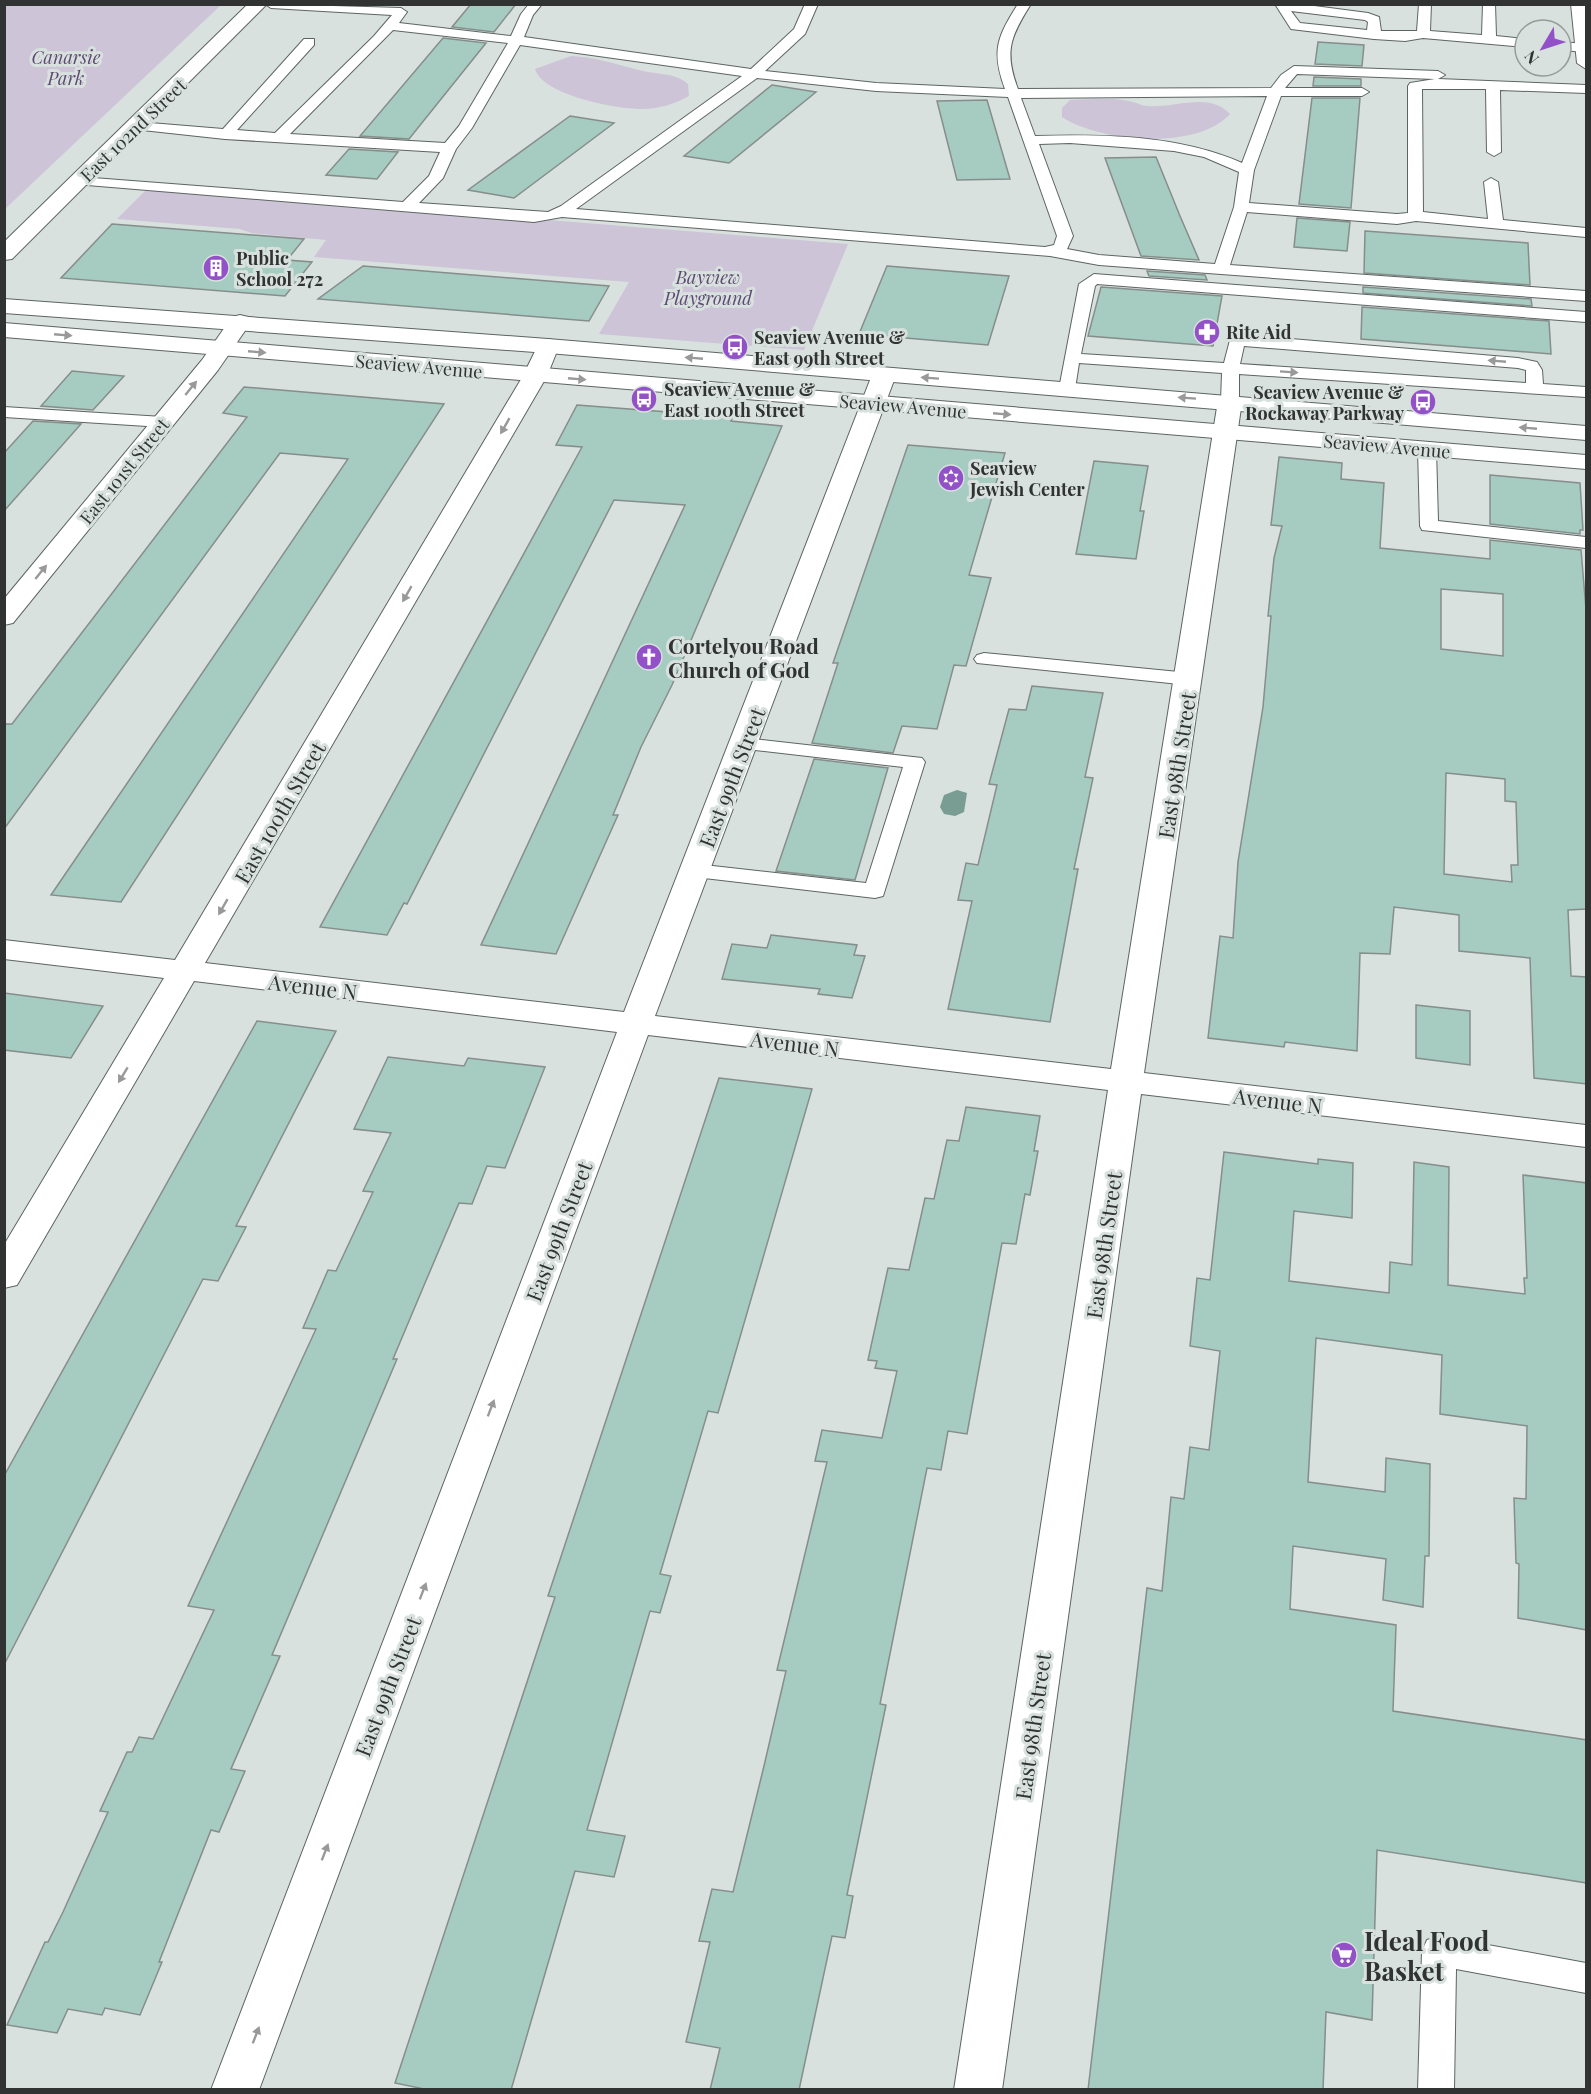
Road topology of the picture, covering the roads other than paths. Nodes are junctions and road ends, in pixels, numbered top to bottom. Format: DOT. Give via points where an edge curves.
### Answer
graph roads {
  1 [pos="259,4"];
  2 [pos="271,4"];
  3 [pos="536,4"];
  4 [pos="812,4"];
  5 [pos="1025,4"];
  6 [pos="1425,4"];
  7 [pos="1489,4"];
  8 [pos="1580,4"];
  9 [pos="1265,5"];
  10 [pos="1283,5"];
  11 [pos="389,26"];
  12 [pos="1423,34"];
  13 [pos="1374,35"];
  14 [pos="1489,39"];
  15 [pos="516,40"];
  16 [pos="309,42"];
  17 [pos="1513,42"];
  18 [pos="1586,56"];
  19 [pos="754,74"];
  20 [pos="1587,83"];
  21 [pos="1493,86"];
  22 [pos="1587,89"];
  23 [pos="1012,92"];
  24 [pos="1276,92"];
  25 [pos="1362,92"];
  26 [pos="138,126"];
  27 [pos="225,135"];
  28 [pos="278,138"];
  29 [pos="1029,140"];
  30 [pos="449,148"];
  31 [pos="1494,152"];
  32 [pos="1246,170"];
  33 [pos="80,182"];
  34 [pos="1491,182"];
  35 [pos="407,207"];
  36 [pos="1241,207"];
  37 [pos="559,212"];
  38 [pos="1416,216"];
  39 [pos="1496,224"];
  40 [pos="1587,232"];
  41 [pos="1050,251"];
  42 [pos="4,254"];
  43 [pos="1221,268"];
  44 [pos="1587,296"];
  45 [pos="4,306"];
  46 [pos="1587,317"];
  47 [pos="240,322"];
  48 [pos="4,330"];
  49 [pos="549,346"];
  50 [pos="223,349"];
  51 [pos="1072,358"];
  52 [pos="535,376"];
  53 [pos="1535,388"];
  54 [pos="880,389"];
  55 [pos="1067,389"];
  56 [pos="1587,392"];
  57 [pos="1230,401"];
  58 [pos="4,412"];
  59 [pos="163,422"];
  60 [pos="1587,433"];
  61 [pos="1427,449"];
  62 [pos="1587,462"];
  63 [pos="1585,543"];
  64 [pos="4,617"];
  65 [pos="984,659"];
  66 [pos="1189,679"];
  67 [pos="744,744"];
  68 [pos="695,870"];
  69 [pos="4,949"];
  70 [pos="186,971"];
  71 [pos="636,1024"];
  72 [pos="1127,1082"];
  73 [pos="1587,1136"];
  74 [pos="4,1276"];
  75 [pos="1587,1978"];
  76 [pos="236,2090"];
  77 [pos="978,2090"];
  78 [pos="1436,2090"];
  1 -- 26 [label="street, East 102nd Street"];
  2 -- 11 [label="lane" via="401,12"];
  3 -- 15 [label="lane" via="527,14"];
  4 -- 19 [label="lane" via="800,31"];
  5 -- 23 [label="lane" via="1007,32 1003,66"];
  6 -- 12 [label="lane"];
  7 -- 14 [label="lane"];
  8 -- 18 [label="street"];
  9 -- 10 [label="lane"];
  10 -- 13 [label="lane" via="1296,26"];
  10 -- 13 [label="lane" via="1368,17 1374,20"];
  11 -- 15 [label="lane"];
  11 -- 28 [label="lane"];
  12 -- 13 [label="lane" via="1405,38"];
  12 -- 14 [label="lane"];
  14 -- 17 [label="lane"];
  15 -- 19 [label="lane"];
  15 -- 30 [label="lane" via="465,128"];
  16 -- 27 [label="lane"];
  19 -- 23 [label="lane" via="877,87"];
  19 -- 37 [label="lane"];
  20 -- 24 [label="lane" via="1309,69 1294,70"];
  21 -- 22 [label="lane"];
  21 -- 31 [label="lane"];
  21 -- 38 [label="lane" via="1415,86"];
  23 -- 24 [label="lane"];
  23 -- 29 [label="lane"];
  24 -- 25 [label="lane"];
  24 -- 32 [label="lane"];
  26 -- 27 [label="lane"];
  26 -- 33 [label="street, East 102nd Street"];
  27 -- 28 [label="lane"];
  28 -- 30 [label="lane"];
  29 -- 32 [label="lane" via="1174,147 1208,153"];
  29 -- 41 [label="lane" via="1065,236 1060,248"];
  30 -- 35 [label="lane" via="436,178"];
  32 -- 36 [label="lane"];
  33 -- 35 [label="lane"];
  33 -- 42 [label="street, East 102nd Street"];
  34 -- 39 [label="lane"];
  35 -- 37 [label="lane" via="534,217"];
  36 -- 38 [label="lane" via="1397,219"];
  36 -- 43 [label="lane"];
  37 -- 41 [label="lane"];
  38 -- 39 [label="lane"];
  39 -- 40 [label="lane"];
  41 -- 43 [label="lane" via="1099,260"];
  43 -- 44 [label="lane"];
  45 -- 47 [label="street, Seaview Avenue"];
  46 -- 51 [label="lane" via="1094,279 1087,284"];
  47 -- 49 [label="street, Seaview Avenue"];
  47 -- 50 [label="street, East 101st Street"];
  48 -- 50 [label="street, Seaview Avenue, one-way"];
  49 -- 52 [label="street, East 100th Street"];
  54 -- 49 [label="street, Seaview Avenue, one-way"];
  50 -- 52 [label="street, Seaview Avenue, one-way"];
  59 -- 50 [label="street, East 101st Street, one-way"];
  51 -- 55 [label="lane"];
  51 -- 57 [label="lane"];
  52 -- 54 [label="street, Seaview Avenue, one-way"];
  52 -- 70 [label="street, East 100th Street, one-way"];
  53 -- 56 [label="lane"];
  57 -- 53 [label="lane, one-way"];
  53 -- 57 [label="lane, one-way" via="1534,370 1518,363 1244,340 1236,343"];
  55 -- 54 [label="street, Seaview Avenue, one-way"];
  54 -- 57 [label="street, Seaview Avenue, one-way"];
  54 -- 67 [label="street, East 99th Street"];
  57 -- 55 [label="street, Seaview Avenue, one-way"];
  60 -- 57 [label="street, Seaview Avenue, one-way"];
  57 -- 61 [label="street, Seaview Avenue"];
  57 -- 66 [label="street, East 98th Street"];
  58 -- 59 [label="lane"];
  64 -- 59 [label="street, East 101st Street, one-way"];
  61 -- 62 [label="street, Seaview Avenue"];
  61 -- 63 [label="lane" via="1429,526"];
  65 -- 66 [label="lane"];
  66 -- 72 [label="street, East 98th Street"];
  67 -- 68 [label="street, East 99th Street"];
  67 -- 68 [label="lane" via="915,762 875,891"];
  68 -- 71 [label="street, East 99th Street"];
  69 -- 70 [label="street, Avenue N"];
  70 -- 71 [label="street, Avenue N"];
  70 -- 74 [label="street, East 100th Street, one-way"];
  71 -- 72 [label="street, Avenue N"];
  76 -- 71 [label="street, East 99th Street, one-way"];
  72 -- 73 [label="street, Avenue N"];
  72 -- 77 [label="street, East 98th Street"];
  75 -- 78 [label="lane" via="1439,1952"];
}
